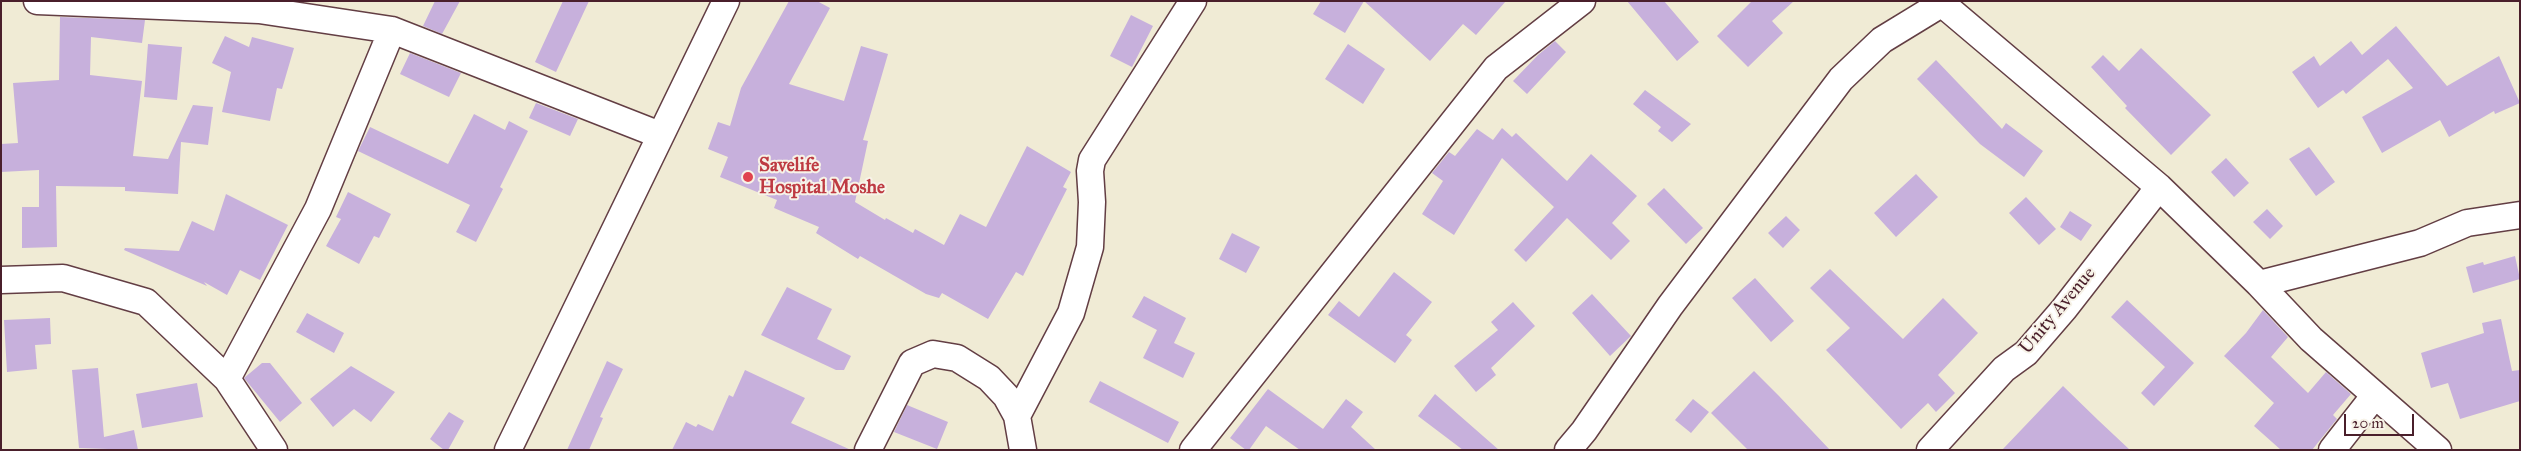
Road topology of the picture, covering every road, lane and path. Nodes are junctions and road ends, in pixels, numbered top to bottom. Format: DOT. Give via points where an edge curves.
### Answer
graph roads {
  1 [pos="37,1"];
  2 [pos="726,1"];
  3 [pos="1192,1"];
  4 [pos="1582,1"];
  5 [pos="1940,2"];
  6 [pos="392,30"];
  7 [pos="660,136"];
  8 [pos="2159,187"];
  9 [pos="2520,215"];
  10 [pos="1,280"];
  11 [pos="2259,284"];
  12 [pos="227,379"];
  13 [pos="2375,395"];
  14 [pos="1017,416"];
  15 [pos="274,450"];
  16 [pos="508,450"];
  17 [pos="868,450"];
  18 [pos="1023,450"];
  19 [pos="1193,450"];
  20 [pos="1568,450"];
  21 [pos="1930,450"];
  22 [pos="2332,450"];
  23 [pos="2438,450"];
  1 -- 6 [label="street" via="259,10"];
  2 -- 7 [label="street"];
  3 -- 14 [label="street" via="1092,160 1090,247 1071,314"];
  4 -- 19 [label="street" via="1496,68"];
  5 -- 8 [label="street"];
  5 -- 20 [label="street" via="1882,40 1841,79 1670,306"];
  6 -- 7 [label="street"];
  6 -- 12 [label="street" via="318,209"];
  7 -- 16 [label="street"];
  8 -- 11 [label="street"];
  8 -- 21 [label="street, Unity Avenue" via="2026,353 2004,369"];
  9 -- 11 [label="street" via="2467,223 2420,243"];
  10 -- 12 [label="street" via="63,278 146,302"];
  11 -- 13 [label="street" via="2311,339"];
  12 -- 15 [label="street"];
  13 -- 22 [label="street"];
  13 -- 23 [label="street"];
  14 -- 17 [label="street" via="1006,396 989,378 957,358 933,354 912,363"];
  14 -- 18 [label="street"];
}
